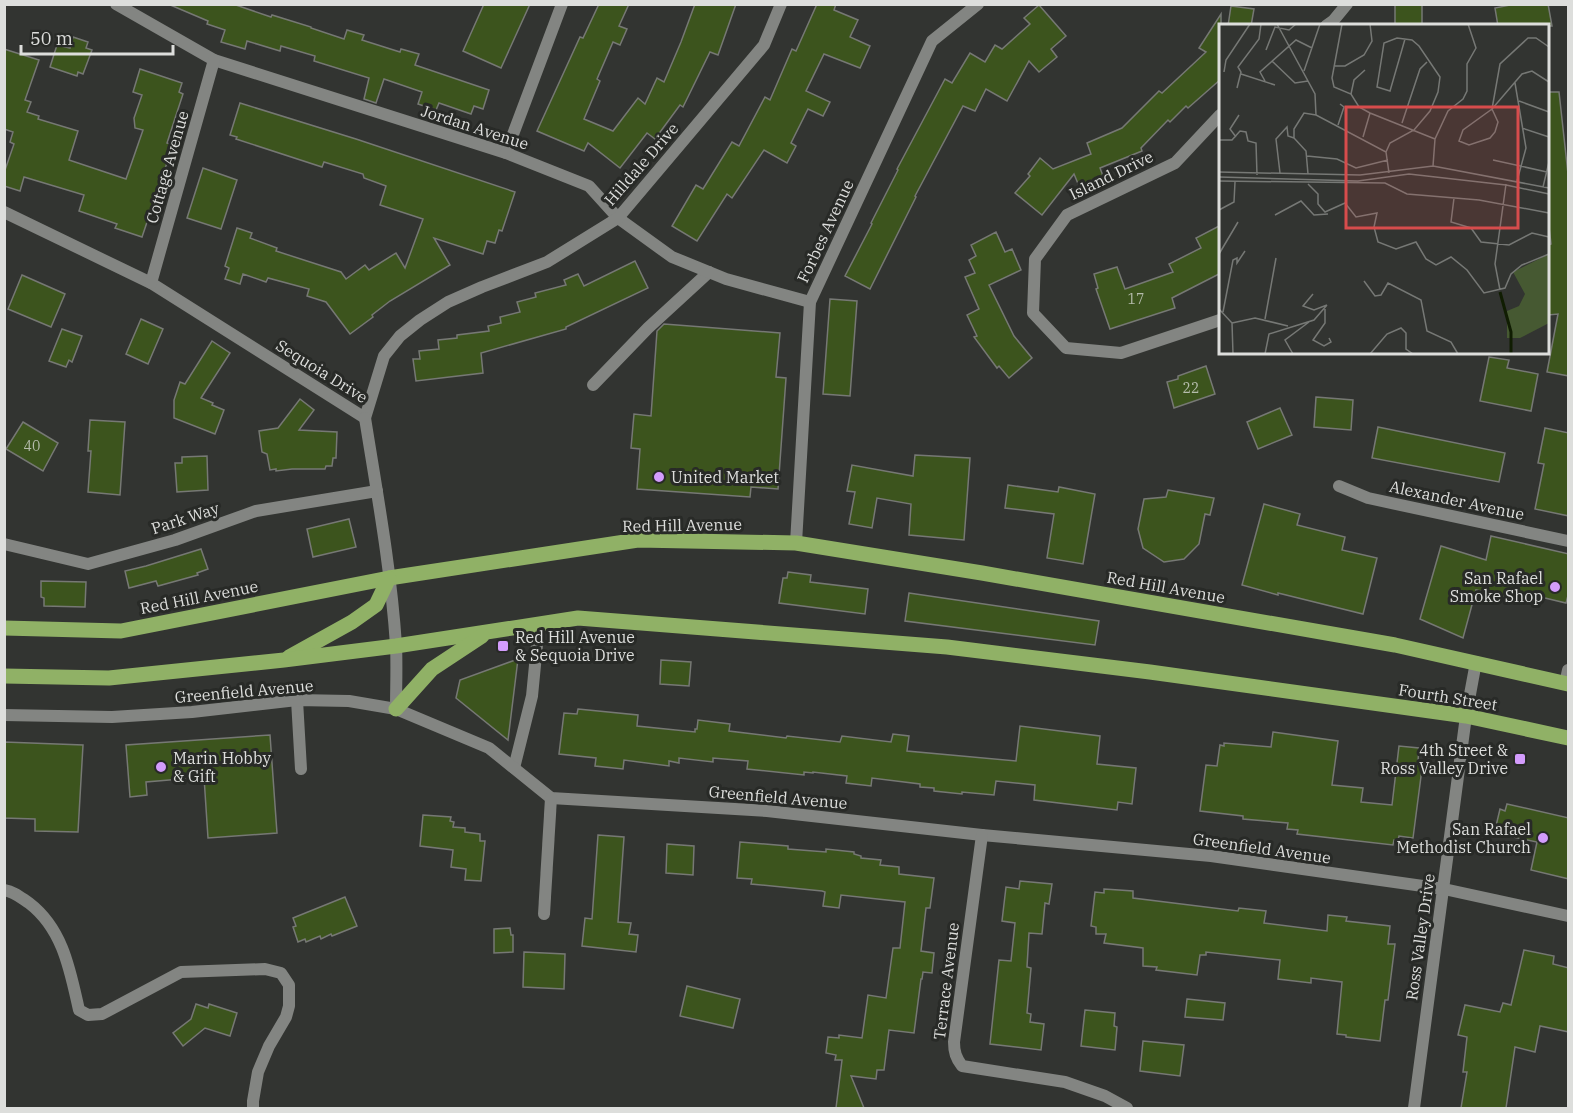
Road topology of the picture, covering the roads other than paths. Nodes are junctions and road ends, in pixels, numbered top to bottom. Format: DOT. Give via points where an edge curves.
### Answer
graph roads {
  1 [pos="116,4"];
  2 [pos="562,4"];
  3 [pos="781,4"];
  4 [pos="978,4"];
  5 [pos="1335,4"];
  6 [pos="1347,4"];
  7 [pos="1331,24"];
  8 [pos="214,60"];
  9 [pos="1219,117"];
  10 [pos="506,153"];
  11 [pos="4,212"];
  12 [pos="618,218"];
  13 [pos="709,272"];
  14 [pos="151,283"];
  15 [pos="810,302"];
  16 [pos="1219,321"];
  17 [pos="593,385"];
  18 [pos="365,418"];
  19 [pos="1339,486"];
  20 [pos="377,491"];
  21 [pos="1569,541"];
  22 [pos="796,543"];
  23 [pos="4,544"];
  24 [pos="389,578"];
  25 [pos="538,624"];
  26 [pos="4,628"];
  27 [pos="487,632"];
  28 [pos="396,646"];
  29 [pos="284,660"];
  30 [pos="1476,662"];
  31 [pos="4,676"];
  32 [pos="1567,679"];
  33 [pos="297,700"];
  34 [pos="396,710"];
  35 [pos="4,715"];
  36 [pos="1466,716"];
  37 [pos="1569,738"];
  38 [pos="514,768"];
  39 [pos="301,769"];
  40 [pos="551,798"];
  41 [pos="982,835"];
  42 [pos="4,890"];
  43 [pos="1444,890"];
  44 [pos="544,914"];
  45 [pos="1569,916"];
  46 [pos="253,1108"];
  47 [pos="1127,1108"];
  48 [pos="1414,1108"];
  1 -- 8 [label="street, Jordan Avenue"];
  2 -- 10 [label="street"];
  3 -- 12 [label="street, Hilldale Drive" via="764,45"];
  4 -- 15 [label="street, Forbes Avenue" via="932,40"];
  5 -- 7 [label="street"];
  6 -- 7 [label="street"];
  8 -- 10 [label="street, Jordan Avenue"];
  8 -- 14 [label="street, Cottage Avenue"];
  9 -- 16 [label="street, Island Drive" via="1175,163 1067,215 1035,259 1033,313 1066,348 1121,353"];
  10 -- 12 [label="street, Jordan Avenue" via="589,186"];
  11 -- 14 [label="street, Sequoia Drive"];
  12 -- 13 [label="street, Jordan Avenue" via="672,257"];
  12 -- 18 [label="street, Hilldale Drive" via="547,262 448,302 413,325 384,356"];
  13 -- 15 [label="street, Jordan Avenue"];
  13 -- 17 [label="street"];
  14 -- 18 [label="street, Sequoia Drive"];
  15 -- 22 [label="street, Forbes Avenue"];
  18 -- 20 [label="street, Sequoia Drive"];
  19 -- 21 [label="street, Alexander Avenue" via="1368,498"];
  20 -- 23 [label="street, Park Way" via="256,511 175,540 88,564"];
  20 -- 24 [label="street, Sequoia Drive"];
  22 -- 24 [label="main road, Red Hill Avenue" via="638,540"];
  22 -- 30 [label="main road, Red Hill Avenue"];
  24 -- 26 [label="main road, Red Hill Avenue" via="121,631"];
  24 -- 28 [label="street, Sequoia Drive"];
  24 -- 29 [label="main road" via="376,605"];
  25 -- 27 [label="main road"];
  25 -- 36 [label="main road, Fourth Street" via="578,618 947,647"];
  25 -- 38 [label="street" via="532,696"];
  27 -- 28 [label="main road"];
  27 -- 34 [label="main road" via="432,669"];
  28 -- 29 [label="main road"];
  28 -- 34 [label="street, Sequoia Drive"];
  29 -- 31 [label="main road" via="109,678"];
  30 -- 32 [label="main road"];
  30 -- 36 [label="street, Ross Valley Drive"];
  33 -- 34 [label="street, Greenfield Avenue" via="349,701"];
  33 -- 35 [label="street, Greenfield Avenue" via="112,717"];
  33 -- 39 [label="street"];
  34 -- 38 [label="street, Greenfield Avenue" via="489,748"];
  36 -- 37 [label="main road, Fourth Street"];
  36 -- 43 [label="street, Ross Valley Drive"];
  38 -- 40 [label="street, Greenfield Avenue"];
  40 -- 41 [label="street, Greenfield Avenue" via="767,811"];
  40 -- 44 [label="street"];
  41 -- 43 [label="street, Greenfield Avenue" via="1211,856"];
  41 -- 47 [label="street, Terrace Avenue" via="954,1042 957,1059 962,1066 1065,1082"];
  42 -- 46 [label="street" via="14,892 41,913 60,941 80,1010 88,1015 102,1014 181,972 265,969 281,973 290,985 289,1006 258,1072"];
  43 -- 45 [label="street, Greenfield Avenue"];
  43 -- 48 [label="street, Ross Valley Drive"];
}
